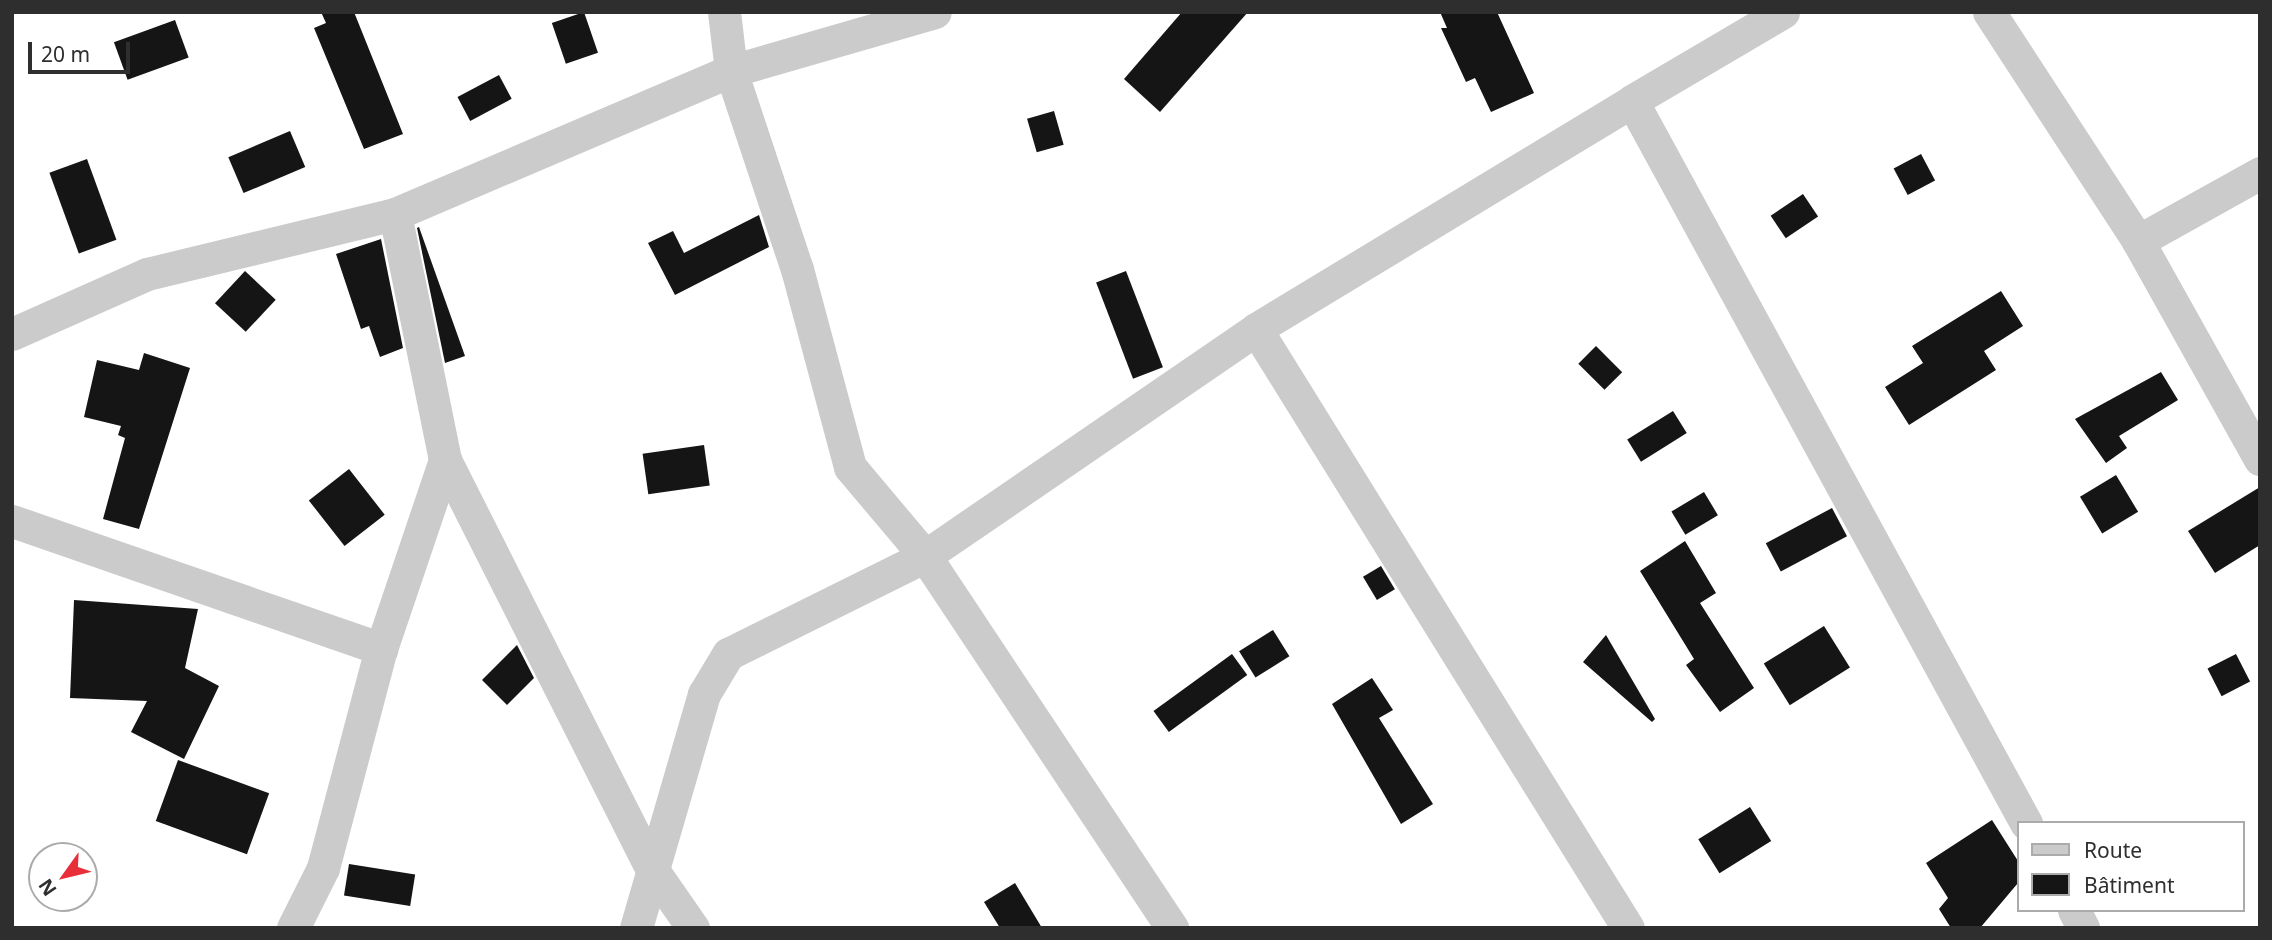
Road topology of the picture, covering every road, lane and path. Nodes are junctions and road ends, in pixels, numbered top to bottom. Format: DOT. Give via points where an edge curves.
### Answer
graph roads {
  1 [pos="724,12"];
  2 [pos="935,12"];
  3 [pos="1783,12"];
  4 [pos="1989,12"];
  5 [pos="731,71"];
  6 [pos="1632,101"];
  7 [pos="2260,173"];
  8 [pos="395,214"];
  9 [pos="2138,241"];
  10 [pos="1256,329"];
  11 [pos="12,334"];
  12 [pos="2260,459"];
  13 [pos="445,460"];
  14 [pos="12,521"];
  15 [pos="925,556"];
  16 [pos="382,649"];
  17 [pos="2025,821"];
  18 [pos="652,869"];
  19 [pos="2075,912"];
  20 [pos="293,928"];
  21 [pos="636,928"];
  22 [pos="693,928"];
  23 [pos="1172,928"];
  24 [pos="1628,928"];
  25 [pos="2083,928"];
  1 -- 5 [label="street"];
  2 -- 5 [label="street"];
  3 -- 6 [label="street"];
  4 -- 9 [label="street"];
  5 -- 8 [label="street"];
  5 -- 15 [label="street" via="797,269 850,467"];
  6 -- 10 [label="street"];
  6 -- 17 [label="street"];
  7 -- 9 [label="street"];
  8 -- 11 [label="street" via="147,274"];
  8 -- 13 [label="street"];
  9 -- 12 [label="street"];
  10 -- 15 [label="street"];
  10 -- 24 [label="street"];
  13 -- 16 [label="street"];
  13 -- 18 [label="street"];
  14 -- 16 [label="street"];
  15 -- 18 [label="street" via="728,654 704,694"];
  15 -- 23 [label="street"];
  16 -- 20 [label="street" via="323,868"];
  18 -- 21 [label="street"];
  18 -- 22 [label="street"];
  19 -- 25 [label="street"];
}
